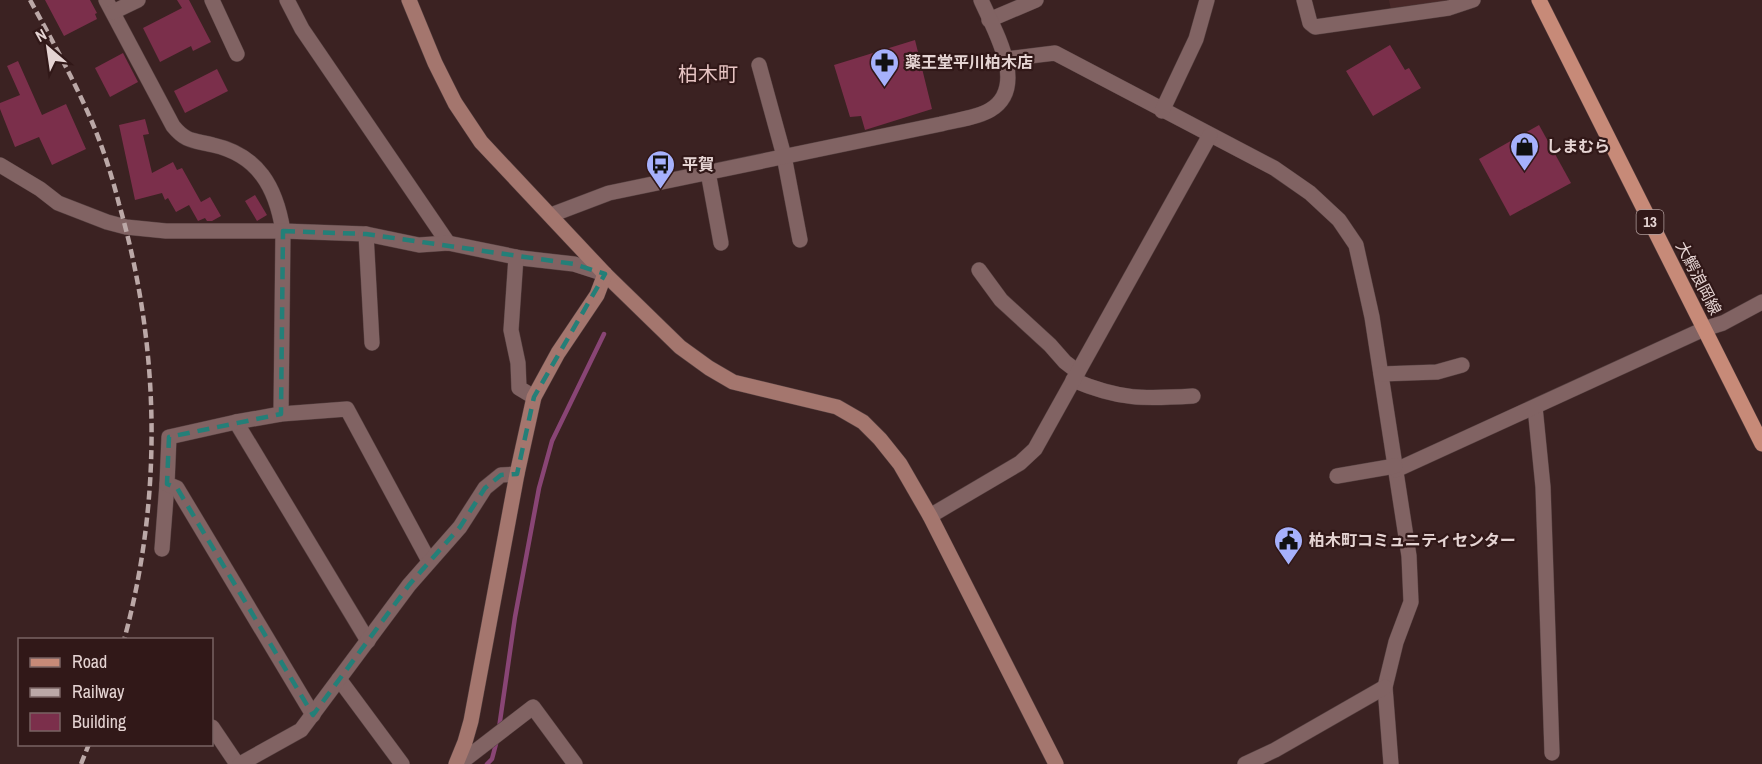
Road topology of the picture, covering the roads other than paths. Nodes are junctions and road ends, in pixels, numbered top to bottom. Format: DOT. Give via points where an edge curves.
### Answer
graph roads {
  1 [pos="138,0"];
  2 [pos="212,0"];
  3 [pos="287,0"];
  4 [pos="409,0"];
  5 [pos="981,0"];
  6 [pos="1036,0"];
  7 [pos="1207,0"];
  8 [pos="1304,0"];
  9 [pos="1473,0"];
  10 [pos="1539,0"];
  11 [pos="109,6"];
  12 [pos="989,20"];
  13 [pos="237,54"];
  14 [pos="1006,59"];
  15 [pos="759,65"];
  16 [pos="1162,111"];
  17 [pos="1210,135"];
  18 [pos="784,156"];
  19 [pos="0,165"];
  20 [pos="708,172"];
  21 [pos="551,215"];
  22 [pos="283,231"];
  23 [pos="366,234"];
  24 [pos="800,240"];
  25 [pos="448,243"];
  26 [pos="721,243"];
  27 [pos="516,256"];
  28 [pos="979,270"];
  29 [pos="605,274"];
  30 [pos="1762,302"];
  31 [pos="1704,329"];
  32 [pos="372,344"];
  33 [pos="1462,365"];
  34 [pos="1381,374"];
  35 [pos="1076,376"];
  36 [pos="1193,396"];
  37 [pos="534,397"];
  38 [pos="1535,407"];
  39 [pos="281,414"];
  40 [pos="236,422"];
  41 [pos="1762,444"];
  42 [pos="1396,468"];
  43 [pos="517,474"];
  44 [pos="1337,476"];
  45 [pos="167,484"];
  46 [pos="930,516"];
  47 [pos="162,549"];
  48 [pos="429,561"];
  49 [pos="368,641"];
  50 [pos="339,679"];
  51 [pos="1386,687"];
  52 [pos="313,715"];
  53 [pos="213,729"];
  54 [pos="1552,753"];
  55 [pos="238,764"];
  56 [pos="402,764"];
  57 [pos="458,764"];
  58 [pos="575,764"];
  59 [pos="1056,764"];
  60 [pos="1245,764"];
  61 [pos="1391,764"];
  1 -- 11 [label="street"];
  2 -- 13 [label="street"];
  3 -- 25 [label="street" via="302,29"];
  4 -- 21 [label="street" via="455,103 481,142"];
  5 -- 12 [label="street"];
  6 -- 12 [label="street"];
  7 -- 16 [label="street" via="1196,39"];
  8 -- 9 [label="street" via="1310,23 1315,27 1449,8"];
  10 -- 31 [label="main road, 大鰐浪岡線 / 13"];
  11 -- 22 [label="street" via="173,126 189,140 237,152 254,165 274,193"];
  12 -- 14 [label="street"];
  14 -- 16 [label="street" via="1055,53"];
  14 -- 18 [label="street" via="1009,75 1003,98 990,110"];
  15 -- 18 [label="street"];
  16 -- 17 [label="street"];
  17 -- 34 [label="street" via="1274,168 1339,220 1356,245"];
  17 -- 35 [label="street"];
  18 -- 20 [label="street"];
  18 -- 24 [label="street"];
  19 -- 22 [label="street" via="58,203 126,227 188,232"];
  20 -- 21 [label="street" via="609,193"];
  20 -- 26 [label="street"];
  21 -- 29 [label="street"];
  22 -- 23 [label="street"];
  22 -- 39 [label="street"];
  23 -- 25 [label="street" via="420,245"];
  23 -- 32 [label="street"];
  25 -- 27 [label="street"];
  27 -- 29 [label="street" via="574,264"];
  27 -- 37 [label="street" via="511,330 519,388"];
  28 -- 35 [label="street" via="1001,300 1050,345"];
  29 -- 37 [label="street" via="597,295"];
  29 -- 46 [label="street" via="680,347 733,382 837,407 863,422 900,464"];
  30 -- 31 [label="street"];
  31 -- 38 [label="street"];
  31 -- 41 [label="main road, 大鰐浪岡線 / 13"];
  33 -- 34 [label="street" via="1437,372"];
  34 -- 42 [label="street"];
  35 -- 36 [label="street" via="1095,389 1134,398"];
  35 -- 46 [label="street" via="1035,449 1020,463"];
  37 -- 43 [label="street"];
  38 -- 42 [label="street"];
  38 -- 54 [label="street" via="1543,488"];
  39 -- 40 [label="street"];
  39 -- 48 [label="street" via="347,408"];
  40 -- 45 [label="street" via="170,436"];
  40 -- 49 [label="street"];
  42 -- 44 [label="street"];
  42 -- 51 [label="street" via="1409,556 1411,602 1396,642"];
  43 -- 48 [label="street" via="501,475 485,488 460,527"];
  43 -- 57 [label="street" via="471,721"];
  45 -- 47 [label="street"];
  45 -- 52 [label="street" via="177,488"];
  46 -- 59 [label="street"];
  48 -- 49 [label="street"];
  49 -- 50 [label="street"];
  50 -- 52 [label="street"];
  50 -- 56 [label="street"];
  51 -- 60 [label="street"];
  51 -- 61 [label="street"];
  52 -- 55 [label="street" via="301,730"];
  53 -- 55 [label="street"];
  57 -- 58 [label="street" via="533,707"];
}
